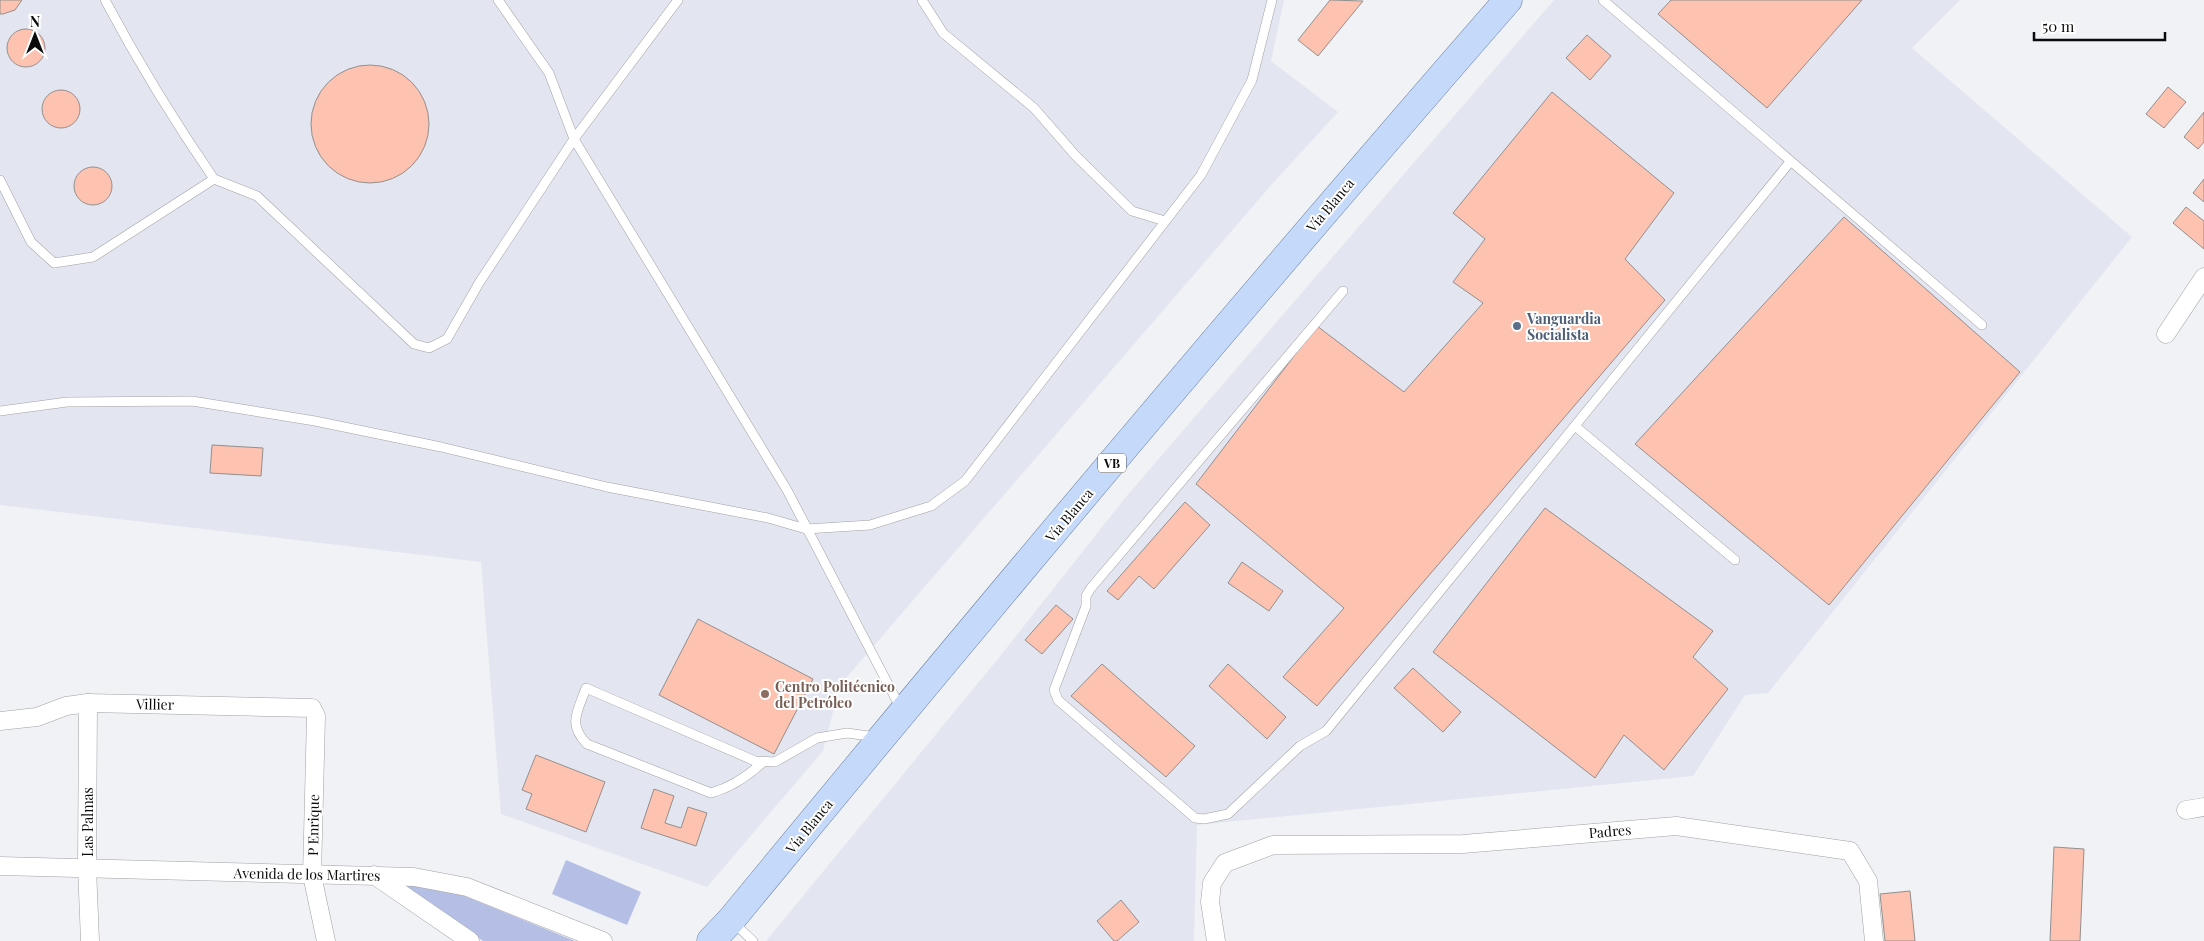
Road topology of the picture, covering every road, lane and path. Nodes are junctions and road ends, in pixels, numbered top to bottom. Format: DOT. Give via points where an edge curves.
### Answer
graph roads {
  1 [pos="105,0"];
  2 [pos="498,0"];
  3 [pos="678,0"];
  4 [pos="922,0"];
  5 [pos="1272,0"];
  6 [pos="1508,0"];
  7 [pos="1602,0"];
  8 [pos="574,139"];
  9 [pos="1790,162"];
  10 [pos="214,179"];
  11 [pos="0,180"];
  12 [pos="1165,221"];
  13 [pos="2204,277"];
  14 [pos="1343,291"];
  15 [pos="1982,325"];
  16 [pos="2166,334"];
  17 [pos="0,412"];
  18 [pos="1575,426"];
  19 [pos="806,529"];
  20 [pos="1735,560"];
  21 [pos="88,703"];
  22 [pos="312,708"];
  23 [pos="902,712"];
  24 [pos="0,721"];
  25 [pos="881,738"];
  26 [pos="763,762"];
  27 [pos="2204,807"];
  28 [pos="2186,810"];
  29 [pos="0,866"];
  30 [pos="87,868"];
  31 [pos="312,875"];
  32 [pos="374,875"];
  33 [pos="731,920"];
  34 [pos="90,941"];
  35 [pos="326,941"];
  36 [pos="470,941"];
  37 [pos="603,941"];
  38 [pos="711,941"];
  39 [pos="753,941"];
  40 [pos="1216,941"];
  41 [pos="1874,941"];
  1 -- 10 [label="lane" via="172,117"];
  2 -- 8 [label="lane" via="549,73"];
  3 -- 8 [label="lane"];
  4 -- 12 [label="lane" via="943,33 1034,108 1075,155 1132,211"];
  5 -- 12 [label="lane" via="1252,80 1201,175"];
  6 -- 23 [label="main road, Vía Blanca / VB" via="1347,185"];
  7 -- 9 [label="lane"];
  8 -- 10 [label="lane" via="479,283 447,339 429,348 414,344 257,196"];
  8 -- 19 [label="lane" via="787,490"];
  9 -- 15 [label="lane"];
  9 -- 18 [label="lane"];
  10 -- 11 [label="lane" via="93,257 54,262 31,242"];
  12 -- 19 [label="lane" via="965,481 931,506 870,525"];
  13 -- 16 [label="street"];
  14 -- 18 [label="lane" via="1091,588 1054,690 1058,700 1195,818 1228,814 1300,746 1326,731"];
  17 -- 19 [label="lane" via="67,402 192,401 315,421 441,447"];
  18 -- 20 [label="lane"];
  19 -- 23 [label="lane"];
  21 -- 22 [label="street, Villier"];
  21 -- 24 [label="street, Villier" via="66,706 37,717"];
  21 -- 30 [label="street, Las Palmas"];
  22 -- 31 [label="street, P Enrique" via="316,716"];
  23 -- 25 [label="main road, Vía Blanca / VB"];
  25 -- 26 [label="lane" via="848,733 818,738 775,762"];
  25 -- 33 [label="main road, Vía Blanca / VB"];
  26 -- 26 [label="lane" via="586,688 575,718 578,735 587,744 711,793 747,777"];
  27 -- 28 [label="street"];
  29 -- 30 [label="street, Avenida de los Martires"];
  30 -- 31 [label="street, Avenida de los Martires"];
  30 -- 34 [label="street, Las Palmas"];
  31 -- 32 [label="street, Avenida de los Martires"];
  31 -- 35 [label="street, P Enrique"];
  32 -- 36 [label="street"];
  32 -- 37 [label="street, Avenida de los Martires" via="414,877 467,887"];
  33 -- 38 [label="main road, Vía Blanca / VB"];
  33 -- 39 [label="lane"];
  40 -- 41 [label="street, Padres" via="1211,892 1212,883 1224,862 1273,845 1463,844 1676,826 1850,851 1868,881"];
}
